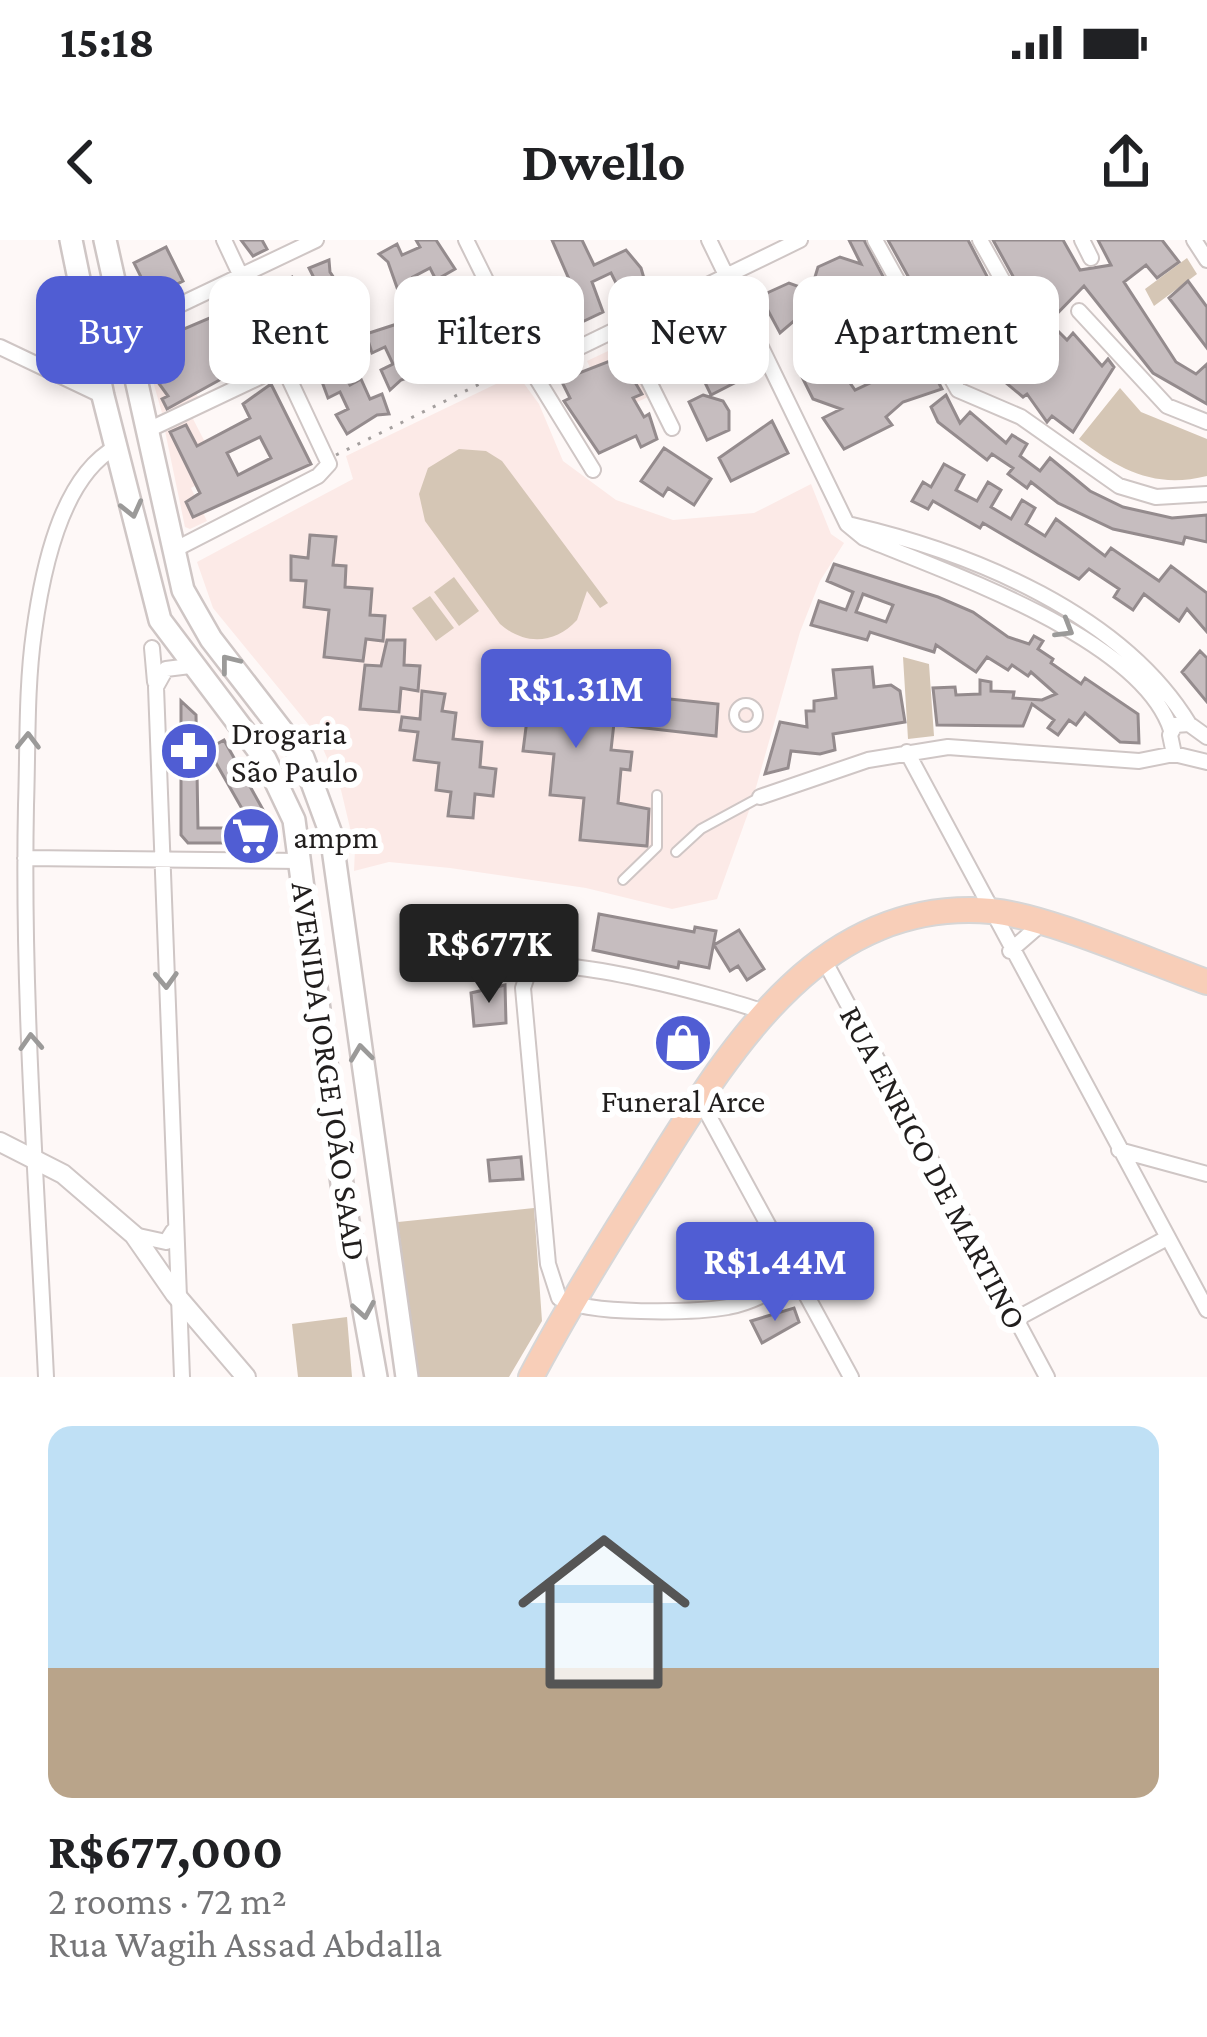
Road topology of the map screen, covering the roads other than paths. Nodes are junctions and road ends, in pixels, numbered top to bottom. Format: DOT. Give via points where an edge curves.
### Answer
graph roads {
  1 [pos="71,240"];
  2 [pos="105,240"];
  3 [pos="224,240"];
  4 [pos="316,240"];
  5 [pos="466,240"];
  6 [pos="709,240"];
  7 [pos="800,240"];
  8 [pos="874,240"];
  9 [pos="980,240"];
  10 [pos="1082,240"];
  11 [pos="1195,241"];
  12 [pos="1091,258"];
  13 [pos="1207,260"];
  14 [pos="79,276"];
  15 [pos="113,276"];
  16 [pos="242,276"];
  17 [pos="244,276"];
  18 [pos="485,276"];
  19 [pos="727,276"];
  20 [pos="1000,276"];
  21 [pos="1079,311"];
  22 [pos="0,347"];
  23 [pos="769,363"];
  24 [pos="101,384"];
  25 [pos="137,384"];
  26 [pos="245,384"];
  27 [pos="292,384"];
  28 [pos="542,384"];
  29 [pos="650,384"];
  30 [pos="103,395"];
  31 [pos="1207,422"];
  32 [pos="672,428"];
  33 [pos="148,430"];
  34 [pos="116,447"];
  35 [pos="593,470"];
  36 [pos="1207,494"];
  37 [pos="172,551"];
  38 [pos="152,648"];
  39 [pos="190,666"];
  40 [pos="156,687"];
  41 [pos="1178,726"];
  42 [pos="1207,737"];
  43 [pos="907,752"];
  44 [pos="1174,754"];
  45 [pos="1207,763"];
  46 [pos="657,795"];
  47 [pos="760,797"];
  48 [pos="676,852"];
  49 [pos="25,857"];
  50 [pos="302,861"];
  51 [pos="163,863"];
  52 [pos="623,880"];
  53 [pos="993,911"];
  54 [pos="1040,925"];
  55 [pos="1010,951"];
  56 [pos="822,957"];
  57 [pos="1207,982"];
  58 [pos="761,1011"];
  59 [pos="699,1098"];
  60 [pos="0,1142"];
  61 [pos="1119,1150"];
  62 [pos="36,1159"];
  63 [pos="1207,1174"];
  64 [pos="173,1232"];
  65 [pos="134,1235"];
  66 [pos="1167,1238"];
  67 [pos="353,1248"];
  68 [pos="386,1248"];
  69 [pos="795,1275"];
  70 [pos="175,1294"];
  71 [pos="569,1304"];
  72 [pos="1207,1310"];
  73 [pos="1016,1319"];
  74 [pos="46,1377"];
  75 [pos="182,1377"];
  76 [pos="246,1377"];
  77 [pos="376,1377"];
  78 [pos="407,1377"];
  79 [pos="531,1377"];
  80 [pos="851,1377"];
  81 [pos="1047,1377"];
  1 -- 14 [label="main road, AVENIDA JORGE JOÃO SAAD"];
  2 -- 15 [label="main road, AVENIDA JORGE JOÃO SAAD"];
  3 -- 16 [label="street"];
  4 -- 17 [label="street"];
  5 -- 18 [label="street"];
  6 -- 19 [label="street"];
  7 -- 19 [label="street"];
  8 -- 36 [label="street" via="958,390 1021,417 1119,486 1156,497"];
  9 -- 20 [label="street"];
  10 -- 12 [label="street"];
  11 -- 13 [label="street"];
  21 -- 31 [label="street" via="1167,406"];
  22 -- 30 [label="street"];
  23 -- 41 [label="street" via="847,524 952,556 1068,611 1135,658"];
  24 -- 30 [label="main road, AVENIDA JORGE JOÃO SAAD"];
  25 -- 33 [label="main road, AVENIDA JORGE JOÃO SAAD"];
  26 -- 33 [label="street"];
  27 -- 37 [label="street" via="329,458 318,476"];
  28 -- 35 [label="street"];
  29 -- 32 [label="street"];
  30 -- 34 [label="main road, AVENIDA JORGE JOÃO SAAD"];
  33 -- 37 [label="main road, AVENIDA JORGE JOÃO SAAD"];
  34 -- 39 [label="main road, AVENIDA JORGE JOÃO SAAD, one-way" via="160,620"];
  49 -- 34 [label="street, one-way" via="29,685 42,594 84,473"];
  68 -- 37 [label="main road, AVENIDA JORGE JOÃO SAAD, one-way" via="331,834 303,758 196,616"];
  38 -- 40 [label="street"];
  39 -- 40 [label="street" via="166,669"];
  39 -- 50 [label="main road, AVENIDA JORGE JOÃO SAAD" via="280,784"];
  40 -- 51 [label="street"];
  41 -- 42 [label="street"];
  41 -- 44 [label="street"];
  43 -- 44 [label="street" via="983,746 1139,761"];
  43 -- 47 [label="street"];
  43 -- 53 [label="street"];
  44 -- 45 [label="street"];
  46 -- 52 [label="lane" via="657,847"];
  47 -- 48 [label="lane"];
  49 -- 51 [label="street"];
  62 -- 49 [label="street, one-way"];
  50 -- 51 [label="street"];
  50 -- 67 [label="main road, AVENIDA JORGE JOÃO SAAD"];
  51 -- 64 [label="street, one-way"];
  53 -- 54 [label="main road"];
  53 -- 55 [label="street"];
  53 -- 56 [label="main road" via="911,917"];
  54 -- 55 [label="street"];
  54 -- 57 [label="main road"];
  55 -- 61 [label="street"];
  56 -- 58 [label="main road"];
  56 -- 73 [label="street, RUA ENRICO DE MARTINO"];
  58 -- 59 [label="main road"];
  58 -- 71 [label="street" via="558,964 529,970 523,988 548,1264 559,1298"];
  59 -- 69 [label="street"];
  59 -- 71 [label="main road"];
  60 -- 62 [label="street"];
  61 -- 63 [label="street"];
  61 -- 66 [label="street"];
  62 -- 65 [label="street" via="91,1193"];
  62 -- 74 [label="street"];
  64 -- 65 [label="street" via="166,1242"];
  64 -- 70 [label="street"];
  65 -- 70 [label="street"];
  66 -- 72 [label="street"];
  66 -- 73 [label="street"];
  67 -- 68 [label="main road" via="372,1235"];
  67 -- 77 [label="main road, AVENIDA JORGE JOÃO SAAD, one-way"];
  68 -- 78 [label="main road, AVENIDA JORGE JOÃO SAAD"];
  69 -- 71 [label="street" via="730,1306"];
  69 -- 80 [label="street"];
  70 -- 75 [label="street"];
  70 -- 76 [label="street"];
  71 -- 79 [label="main road"];
  73 -- 81 [label="street, RUA ENRICO DE MARTINO"];
}
